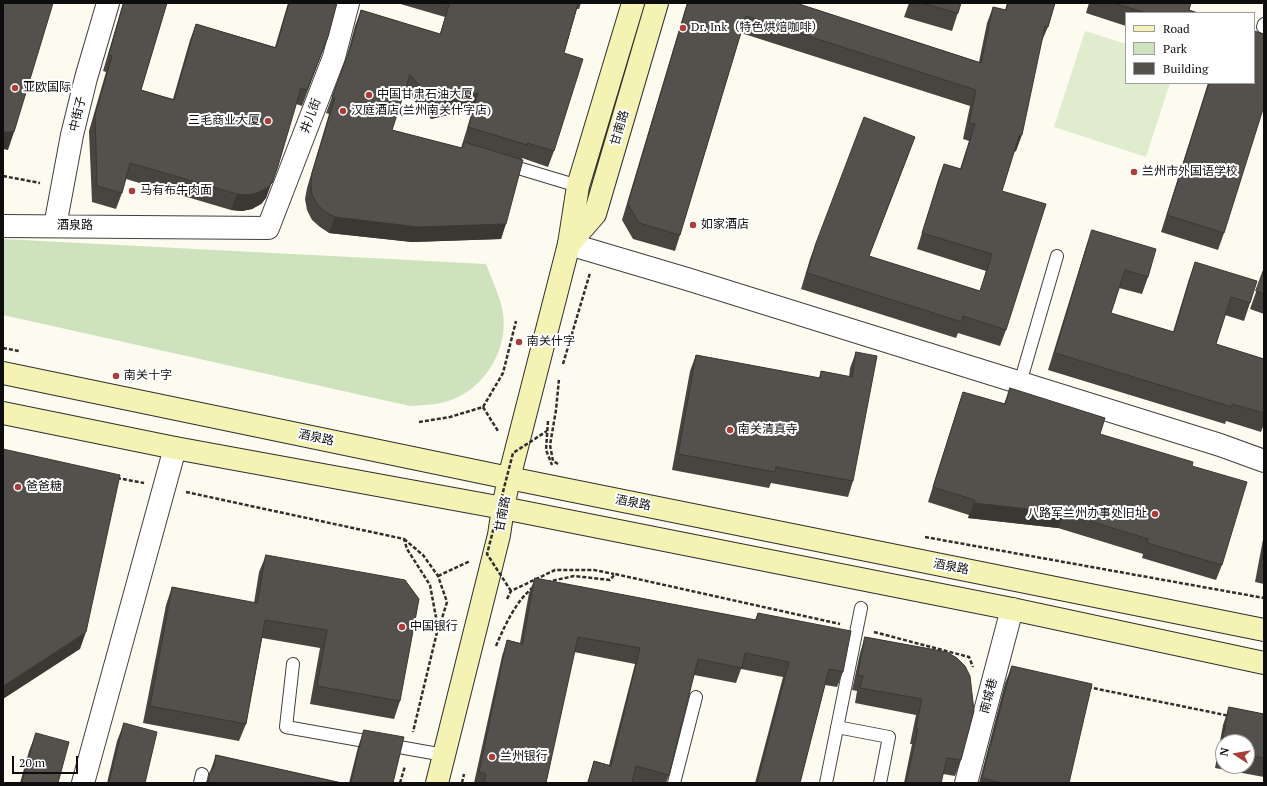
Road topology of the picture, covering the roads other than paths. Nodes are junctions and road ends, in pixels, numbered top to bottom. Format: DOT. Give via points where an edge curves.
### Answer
graph roads {
  1 [pos="108,3"];
  2 [pos="348,3"];
  3 [pos="633,3"];
  4 [pos="657,3"];
  5 [pos="497,161"];
  6 [pos="578,186"];
  7 [pos="3,226"];
  8 [pos="55,226"];
  9 [pos="268,228"];
  10 [pos="569,244"];
  11 [pos="1057,256"];
  12 [pos="3,374"];
  13 [pos="1020,383"];
  14 [pos="3,413"];
  15 [pos="175,448"];
  16 [pos="1264,461"];
  17 [pos="509,478"];
  18 [pos="503,508"];
  19 [pos="862,608"];
  20 [pos="1012,609"];
  21 [pos="1264,630"];
  22 [pos="1264,663"];
  23 [pos="294,664"];
  24 [pos="696,698"];
  25 [pos="838,727"];
  26 [pos="444,755"];
  27 [pos="83,783"];
  28 [pos="437,783"];
  29 [pos="674,783"];
  30 [pos="826,783"];
  31 [pos="880,783"];
  32 [pos="966,783"];
  1 -- 8 [label="street, 中街子" via="72,135"];
  2 -- 9 [label="street, 井儿街" via="334,57"];
  3 -- 6 [label="main road, 甘南路"];
  4 -- 10 [label="main road, 甘南路" via="595,214"];
  5 -- 6 [label="lane"];
  6 -- 10 [label="main road, 甘南路"];
  7 -- 8 [label="street, 酒泉路"];
  8 -- 9 [label="street, 酒泉路"];
  10 -- 13 [label="street"];
  10 -- 17 [label="main road, 甘南路"];
  11 -- 13 [label="lane"];
  12 -- 17 [label="main road, 酒泉路"];
  13 -- 16 [label="street"];
  14 -- 15 [label="main road"];
  15 -- 18 [label="main road"];
  15 -- 27 [label="street"];
  17 -- 18 [label="main road, 甘南路"];
  17 -- 21 [label="main road, 酒泉路"];
  18 -- 20 [label="main road"];
  18 -- 26 [label="main road, 甘南路" via="499,535"];
  19 -- 25 [label="lane"];
  20 -- 22 [label="main road"];
  20 -- 32 [label="street, 南城巷"];
  23 -- 26 [label="lane" via="286,727"];
  24 -- 29 [label="lane"];
  25 -- 30 [label="lane"];
  25 -- 31 [label="lane" via="889,737"];
  26 -- 28 [label="main road, 甘南路"];
}
